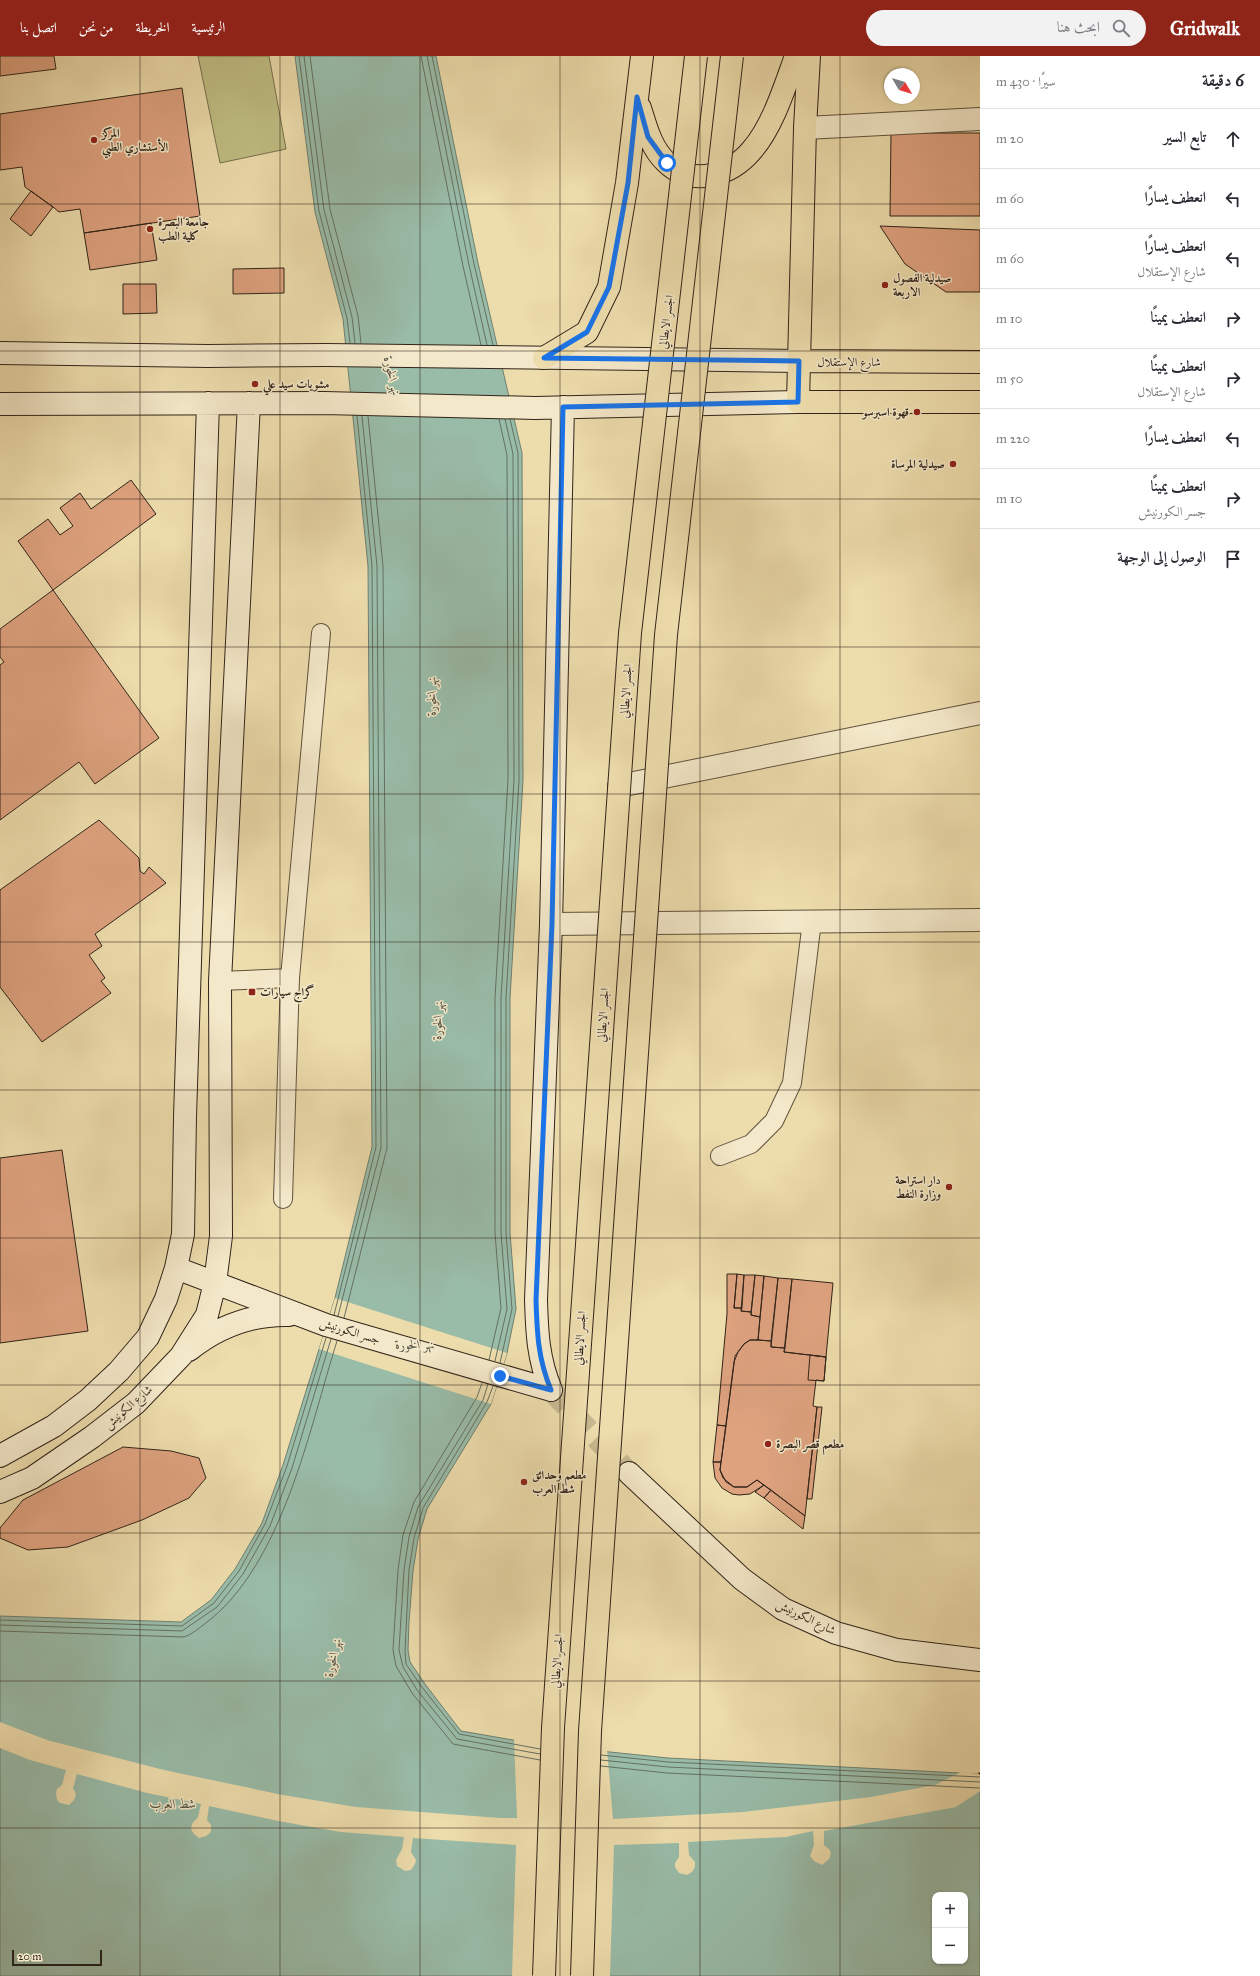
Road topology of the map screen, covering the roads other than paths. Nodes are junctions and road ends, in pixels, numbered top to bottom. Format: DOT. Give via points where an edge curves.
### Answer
graph roads {
  1 [pos="642,56"];
  2 [pos="696,56"];
  3 [pos="732,56"];
  4 [pos="796,56"];
  5 [pos="809,56"];
  6 [pos="637,97"];
  7 [pos="980,119"];
  8 [pos="805,128"];
  9 [pos="0,353"];
  10 [pos="536,358"];
  11 [pos="799,361"];
  12 [pos="980,362"];
  13 [pos="798,402"];
  14 [pos="980,402"];
  15 [pos="208,403"];
  16 [pos="248,403"];
  17 [pos="0,404"];
  18 [pos="563,407"];
  19 [pos="321,633"];
  20 [pos="980,713"];
  21 [pos="619,786"];
  22 [pos="980,920"];
  23 [pos="812,922"];
  24 [pos="552,924"];
  25 [pos="290,978"];
  26 [pos="220,981"];
  27 [pos="720,1156"];
  28 [pos="283,1199"];
  29 [pos="176,1268"];
  30 [pos="215,1283"];
  31 [pos="299,1315"];
  32 [pos="181,1356"];
  33 [pos="0,1456"];
  34 [pos="629,1473"];
  35 [pos="0,1492"];
  36 [pos="980,1660"];
  37 [pos="544,1976"];
  38 [pos="582,1976"];
  1 -- 6 [label="main road"];
  2 -- 21 [label="main road, الجسر الايطالي, bridge" via="630,633"];
  3 -- 38 [label="main road, bridge" via="666,635 590,1731"];
  4 -- 6 [label="main road" via="767,127 752,150 728,170 707,177 686,174 667,163 648,137"];
  5 -- 8 [label="main road"];
  6 -- 10 [label="main road" via="628,183 609,287 587,332"];
  7 -- 8 [label="street"];
  8 -- 11 [label="main road"];
  9 -- 10 [label="street, شارع الإستقلال"];
  10 -- 11 [label="street, شارع الإستقلال"];
  11 -- 12 [label="main road, شارع الإستقلال"];
  11 -- 13 [label="main road"];
  13 -- 14 [label="main road"];
  13 -- 18 [label="street"];
  15 -- 16 [label="street"];
  15 -- 17 [label="street"];
  15 -- 29 [label="street" via="183,1234"];
  16 -- 18 [label="street"];
  16 -- 26 [label="street, شارع الكونيش"];
  18 -- 24 [label="street"];
  19 -- 25 [label="lane"];
  20 -- 21 [label="street"];
  21 -- 37 [label="main road, الجسر الايطالي, bridge" via="553,1728"];
  22 -- 23 [label="street"];
  23 -- 24 [label="street"];
  23 -- 27 [label="lane" via="792,1083 774,1121 751,1144"];
  24 -- 31 [label="street, جسر الكورنيش" via="536,1300 537,1341 543,1370 551,1390"];
  25 -- 26 [label="lane"];
  25 -- 28 [label="lane"];
  26 -- 30 [label="street, شارع الكونيش" via="221,1236"];
  29 -- 30 [label="street, جسر الكورنيش"];
  29 -- 33 [label="street" via="166,1299 148,1337 119,1371 88,1400 54,1426"];
  30 -- 31 [label="street, جسر الكورنيش"];
  30 -- 32 [label="street, شارع الكونيش" via="207,1314"];
  31 -- 32 [label="street" via="270,1314 235,1322 206,1336"];
  32 -- 35 [label="street, شارع الكونيش" via="136,1403 92,1437 32,1478"];
  34 -- 36 [label="street, شارع الكورنيش" via="742,1579 783,1609 836,1632 897,1650"];
}
